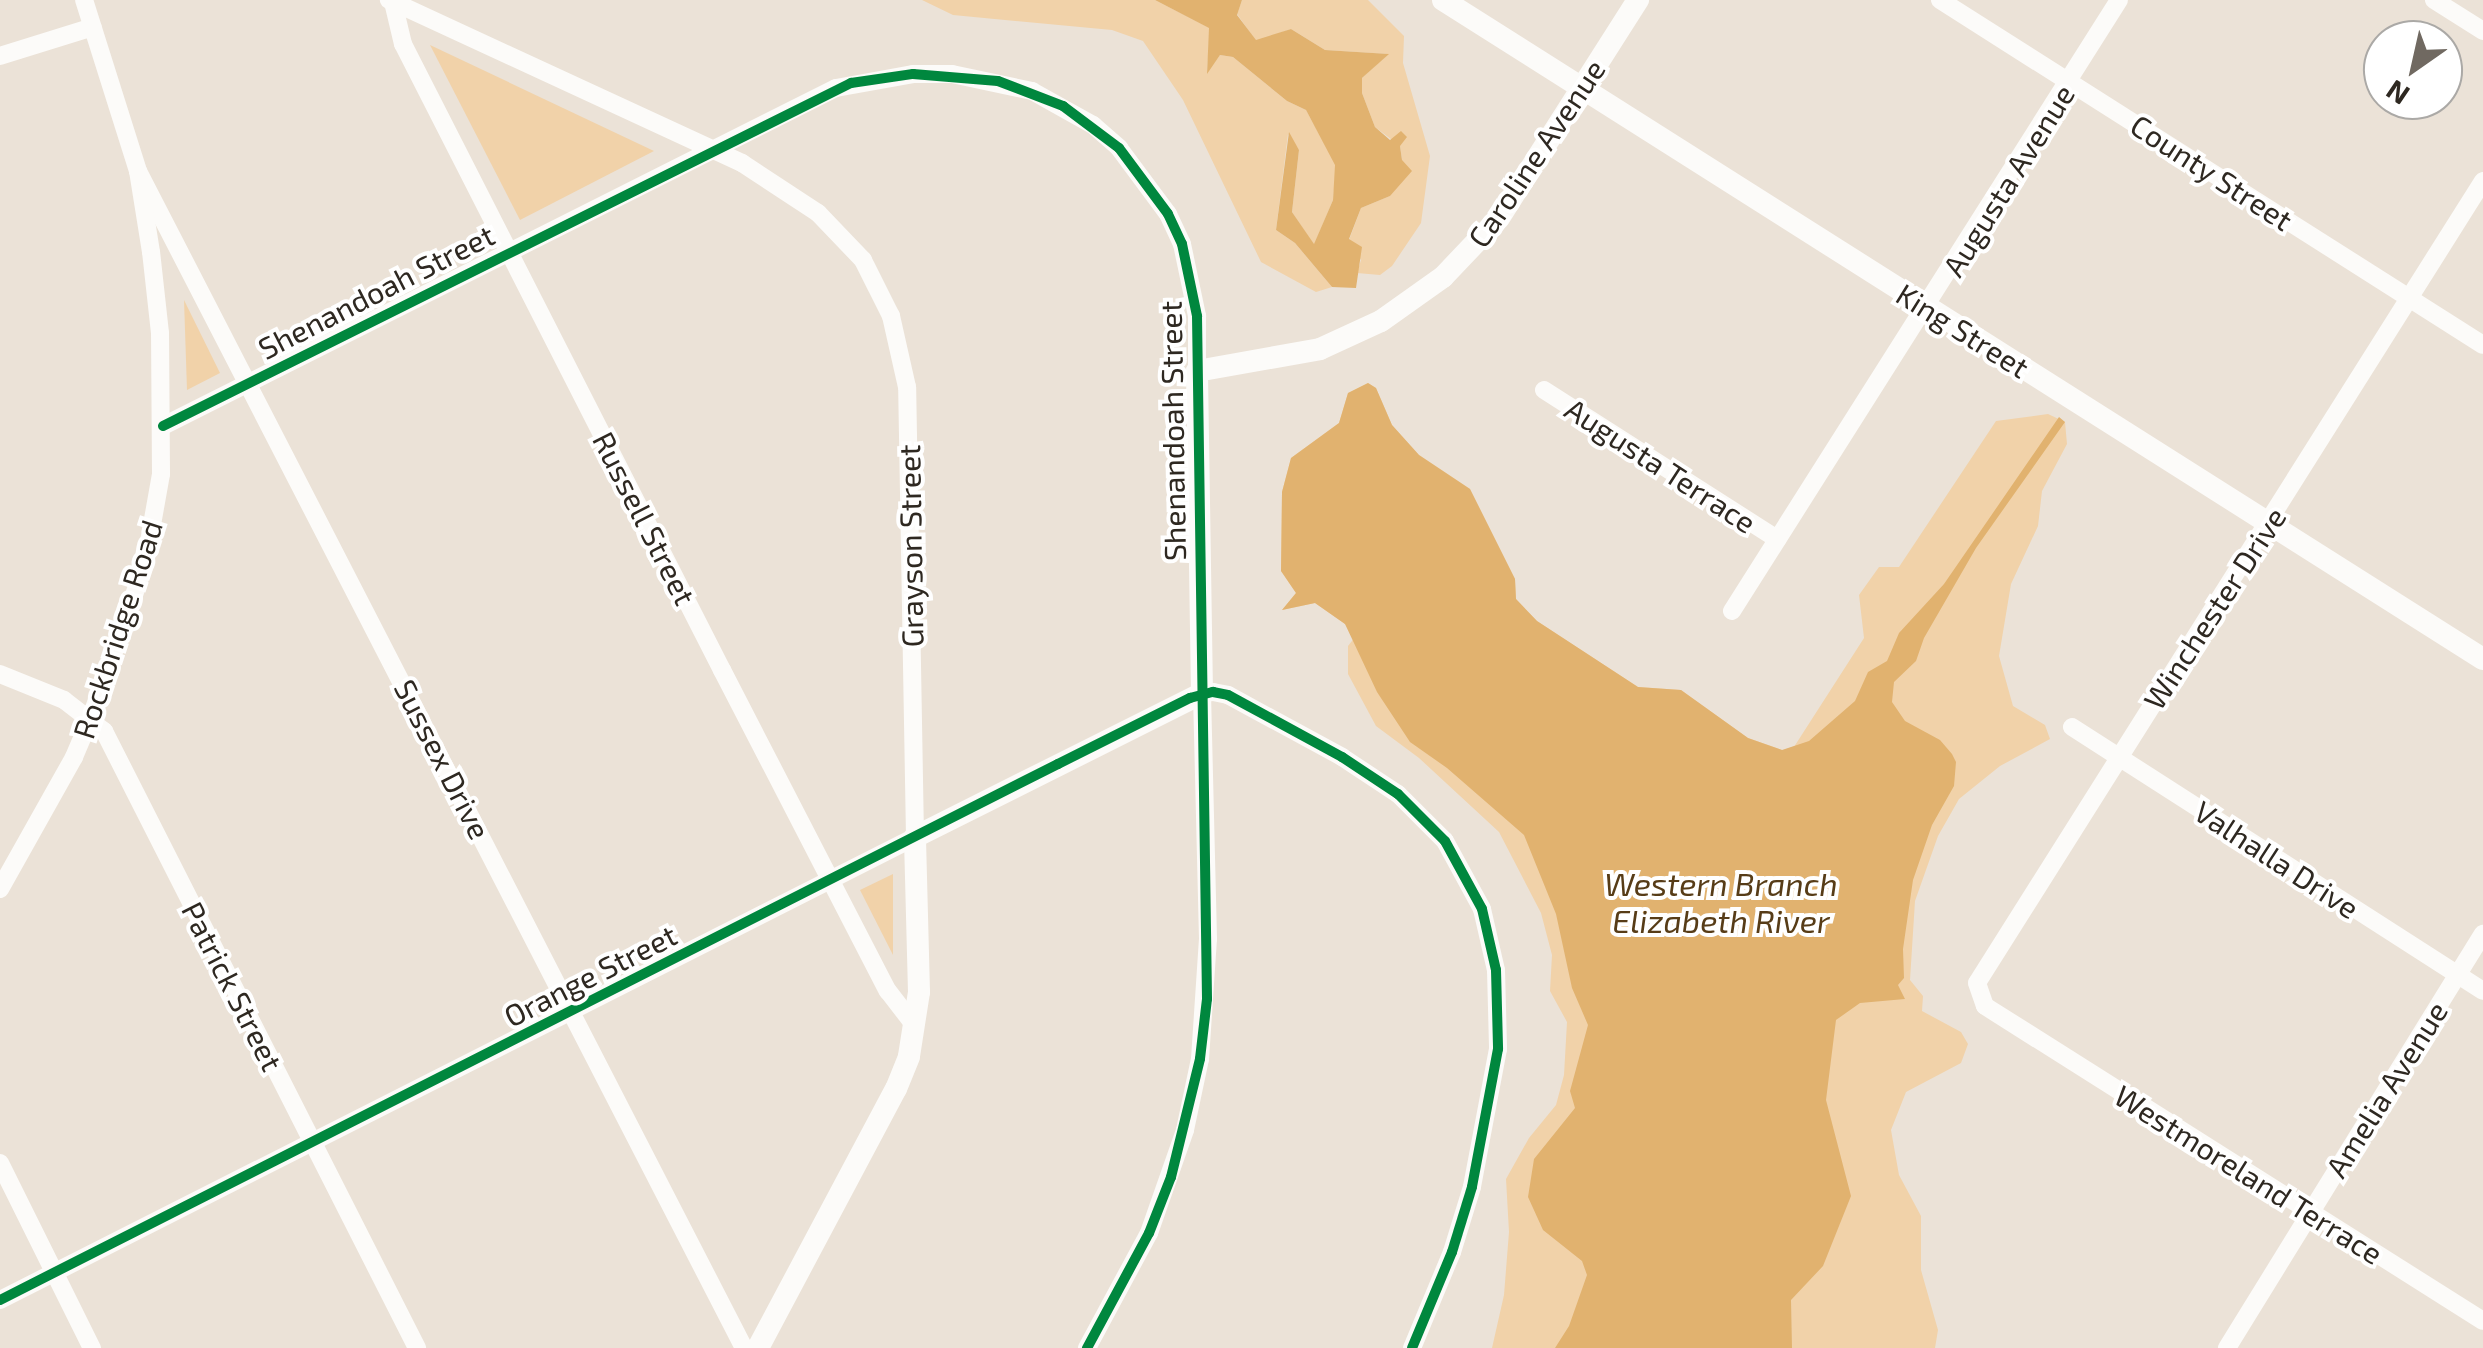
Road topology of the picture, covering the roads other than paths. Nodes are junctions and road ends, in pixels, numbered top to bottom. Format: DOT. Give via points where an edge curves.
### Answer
graph roads {
  1 [pos="84,0"];
  2 [pos="1443,0"];
  3 [pos="1638,0"];
  4 [pos="1940,0"];
  5 [pos="2119,0"];
  6 [pos="2434,0"];
  7 [pos="391,1"];
  8 [pos="93,26"];
  9 [pos="2483,31"];
  10 [pos="0,56"];
  11 [pos="2070,82"];
  12 [pos="1582,89"];
  13 [pos="712,150"];
  14 [pos="138,171"];
  15 [pos="2483,181"];
  16 [pos="510,252"];
  17 [pos="2408,298"];
  18 [pos="1926,307"];
  19 [pos="2483,345"];
  20 [pos="1198,370"];
  21 [pos="250,382"];
  22 [pos="1544,390"];
  23 [pos="164,426"];
  24 [pos="2268,523"];
  25 [pos="1778,539"];
  26 [pos="1732,611"];
  27 [pos="2483,659"];
  28 [pos="0,674"];
  29 [pos="1202,694"];
  30 [pos="91,717"];
  31 [pos="2072,727"];
  32 [pos="2118,756"];
  33 [pos="916,837"];
  34 [pos="830,880"];
  35 [pos="0,889"];
  36 [pos="2483,934"];
  37 [pos="2458,975"];
  38 [pos="2483,991"];
  39 [pos="572,1012"];
  40 [pos="2015,1025"];
  41 [pos="915,1026"];
  42 [pos="312,1142"];
  43 [pos="0,1163"];
  44 [pos="2309,1212"];
  45 [pos="54,1273"];
  46 [pos="0,1300"];
  47 [pos="2483,1322"];
  48 [pos="92,1348"];
  49 [pos="417,1348"];
  50 [pos="744,1348"];
  51 [pos="758,1348"];
  52 [pos="1088,1348"];
  53 [pos="1412,1348"];
  54 [pos="2228,1348"];
  1 -- 8 [label="street, Rockbridge Road"];
  2 -- 12 [label="street, King Street"];
  3 -- 12 [label="street, Caroline Avenue"];
  4 -- 11 [label="street, County Street"];
  5 -- 11 [label="street, Augusta Avenue"];
  6 -- 9 [label="street"];
  7 -- 13 [label="street, Grayson Street"];
  7 -- 16 [label="street, Russell Street" via="403,44"];
  8 -- 10 [label="street"];
  8 -- 14 [label="street, Rockbridge Road"];
  11 -- 17 [label="street, County Street"];
  11 -- 18 [label="street, Augusta Avenue"];
  12 -- 18 [label="street, King Street"];
  12 -- 20 [label="street, Caroline Avenue" via="1500,218 1410,302 1320,349"];
  13 -- 16 [label="street, Shenandoah Street"];
  13 -- 20 [label="street, Shenandoah Street" via="836,88 882,77 952,74 1032,91 1119,148 1168,214 1192,276"];
  13 -- 33 [label="street, Grayson Street" via="773,180 842,234 880,288 902,350"];
  14 -- 21 [label="street, Sussex Drive"];
  14 -- 23 [label="street, Rockbridge Road" via="158,316"];
  15 -- 17 [label="street, Winchester Drive"];
  16 -- 21 [label="street, Shenandoah Street"];
  16 -- 34 [label="street, Russell Street"];
  17 -- 19 [label="street, County Street"];
  17 -- 24 [label="street, Winchester Drive"];
  18 -- 24 [label="street, King Street"];
  18 -- 25 [label="street, Augusta Avenue"];
  20 -- 29 [label="street, Shenandoah Street"];
  21 -- 23 [label="street, Shenandoah Street"];
  21 -- 39 [label="street, Sussex Drive"];
  22 -- 25 [label="street, Augusta Terrace"];
  23 -- 30 [label="street, Rockbridge Road" via="145,564"];
  24 -- 27 [label="street, King Street"];
  24 -- 32 [label="street, Winchester Drive"];
  25 -- 26 [label="street, Augusta Avenue"];
  28 -- 30 [label="street, Patrick Street"];
  29 -- 33 [label="street, Orange Street"];
  29 -- 52 [label="street, Shenandoah Street" via="1208,939 1200,1059 1160,1205"];
  29 -- 53 [label="street" via="1228,695 1398,794 1445,841 1482,909 1496,970 1498,1049 1472,1187"];
  30 -- 35 [label="street, Rockbridge Road"];
  30 -- 42 [label="street, Patrick Street" via="104,730"];
  31 -- 32 [label="street, Valhalla Drive"];
  32 -- 37 [label="street, Valhalla Drive"];
  32 -- 40 [label="street, Winchester Drive" via="1978,977 1986,1006"];
  33 -- 34 [label="street, Orange Street"];
  33 -- 41 [label="street, Grayson Street"];
  34 -- 39 [label="street, Orange Street"];
  34 -- 41 [label="street, Russell Street" via="888,991"];
  36 -- 37 [label="street, Amelia Avenue"];
  37 -- 38 [label="street, Valhalla Drive"];
  37 -- 44 [label="street, Amelia Avenue"];
  39 -- 42 [label="street, Orange Street"];
  39 -- 50 [label="street, Sussex Drive"];
  40 -- 44 [label="street, Westmoreland Terrace"];
  41 -- 51 [label="street, Grayson Street" via="896,1089"];
  42 -- 45 [label="street, Orange Street"];
  42 -- 49 [label="street, Patrick Street"];
  43 -- 45 [label="street"];
  44 -- 47 [label="street, Westmoreland Terrace"];
  44 -- 54 [label="street, Amelia Avenue"];
  45 -- 46 [label="street, Orange Street"];
  45 -- 48 [label="street"];
}
